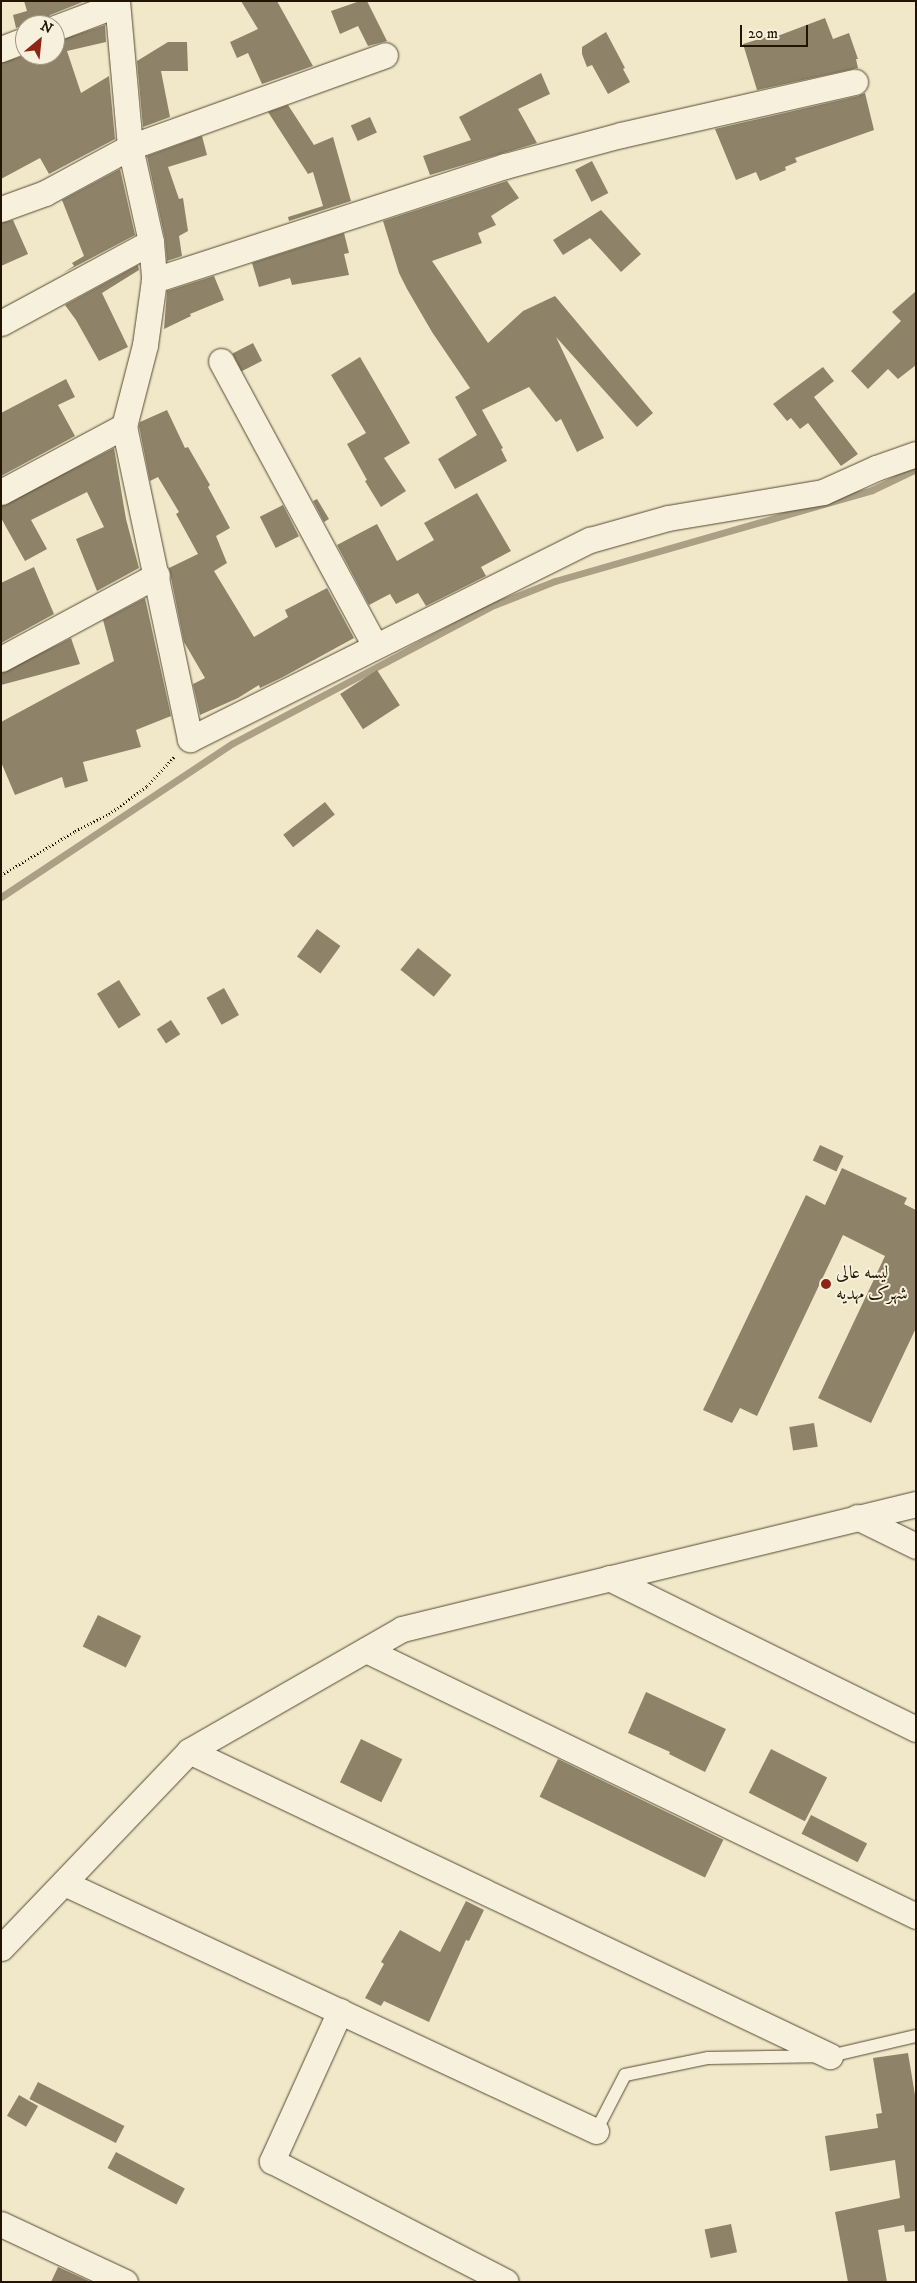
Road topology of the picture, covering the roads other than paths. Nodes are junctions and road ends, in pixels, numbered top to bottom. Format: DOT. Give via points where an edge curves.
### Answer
graph roads {
  1 [pos="117,3"];
  2 [pos="65,24"];
  3 [pos="15,44"];
  4 [pos="1,49"];
  5 [pos="386,55"];
  6 [pos="855,82"];
  7 [pos="130,147"];
  8 [pos="1,209"];
  9 [pos="151,242"];
  10 [pos="154,280"];
  11 [pos="1,323"];
  12 [pos="220,361"];
  13 [pos="124,426"];
  14 [pos="916,454"];
  15 [pos="1,492"];
  16 [pos="157,575"];
  17 [pos="375,646"];
  18 [pos="1,659"];
  19 [pos="916,1504"];
  20 [pos="857,1517"];
  21 [pos="916,1546"];
  22 [pos="609,1578"];
  23 [pos="366,1650"];
  24 [pos="916,1729"];
  25 [pos="190,1751"];
  26 [pos="64,1882"];
  27 [pos="916,1916"];
  28 [pos="1,1948"];
  29 [pos="340,2011"];
  30 [pos="916,2036"];
  31 [pos="830,2056"];
  32 [pos="596,2131"];
  33 [pos="1,2224"];
  34 [pos="125,2282"];
  35 [pos="506,2282"];
  1 -- 2 [label="street"];
  1 -- 7 [label="street"];
  3 -- 4 [label="street"];
  5 -- 7 [label="street"];
  6 -- 10 [label="street" via="621,135 504,166"];
  7 -- 8 [label="street" via="44,193"];
  7 -- 9 [label="street"];
  9 -- 10 [label="street"];
  9 -- 11 [label="street"];
  10 -- 13 [label="street" via="145,345"];
  12 -- 17 [label="street"];
  13 -- 15 [label="street"];
  13 -- 16 [label="street"];
  14 -- 17 [label="street" via="823,492 668,518 590,540"];
  16 -- 17 [label="street" via="190,739"];
  16 -- 18 [label="street"];
  19 -- 20 [label="street"];
  20 -- 21 [label="street"];
  20 -- 22 [label="street"];
  22 -- 23 [label="street" via="402,1630"];
  22 -- 24 [label="street"];
  23 -- 25 [label="street"];
  23 -- 27 [label="street"];
  25 -- 26 [label="street"];
  25 -- 31 [label="street"];
  26 -- 28 [label="street"];
  26 -- 29 [label="street"];
  29 -- 32 [label="street"];
  29 -- 35 [label="street" via="272,2161"];
  30 -- 31 [label="lane"];
  31 -- 32 [label="lane" via="708,2058 625,2075"];
  33 -- 34 [label="street"];
}
